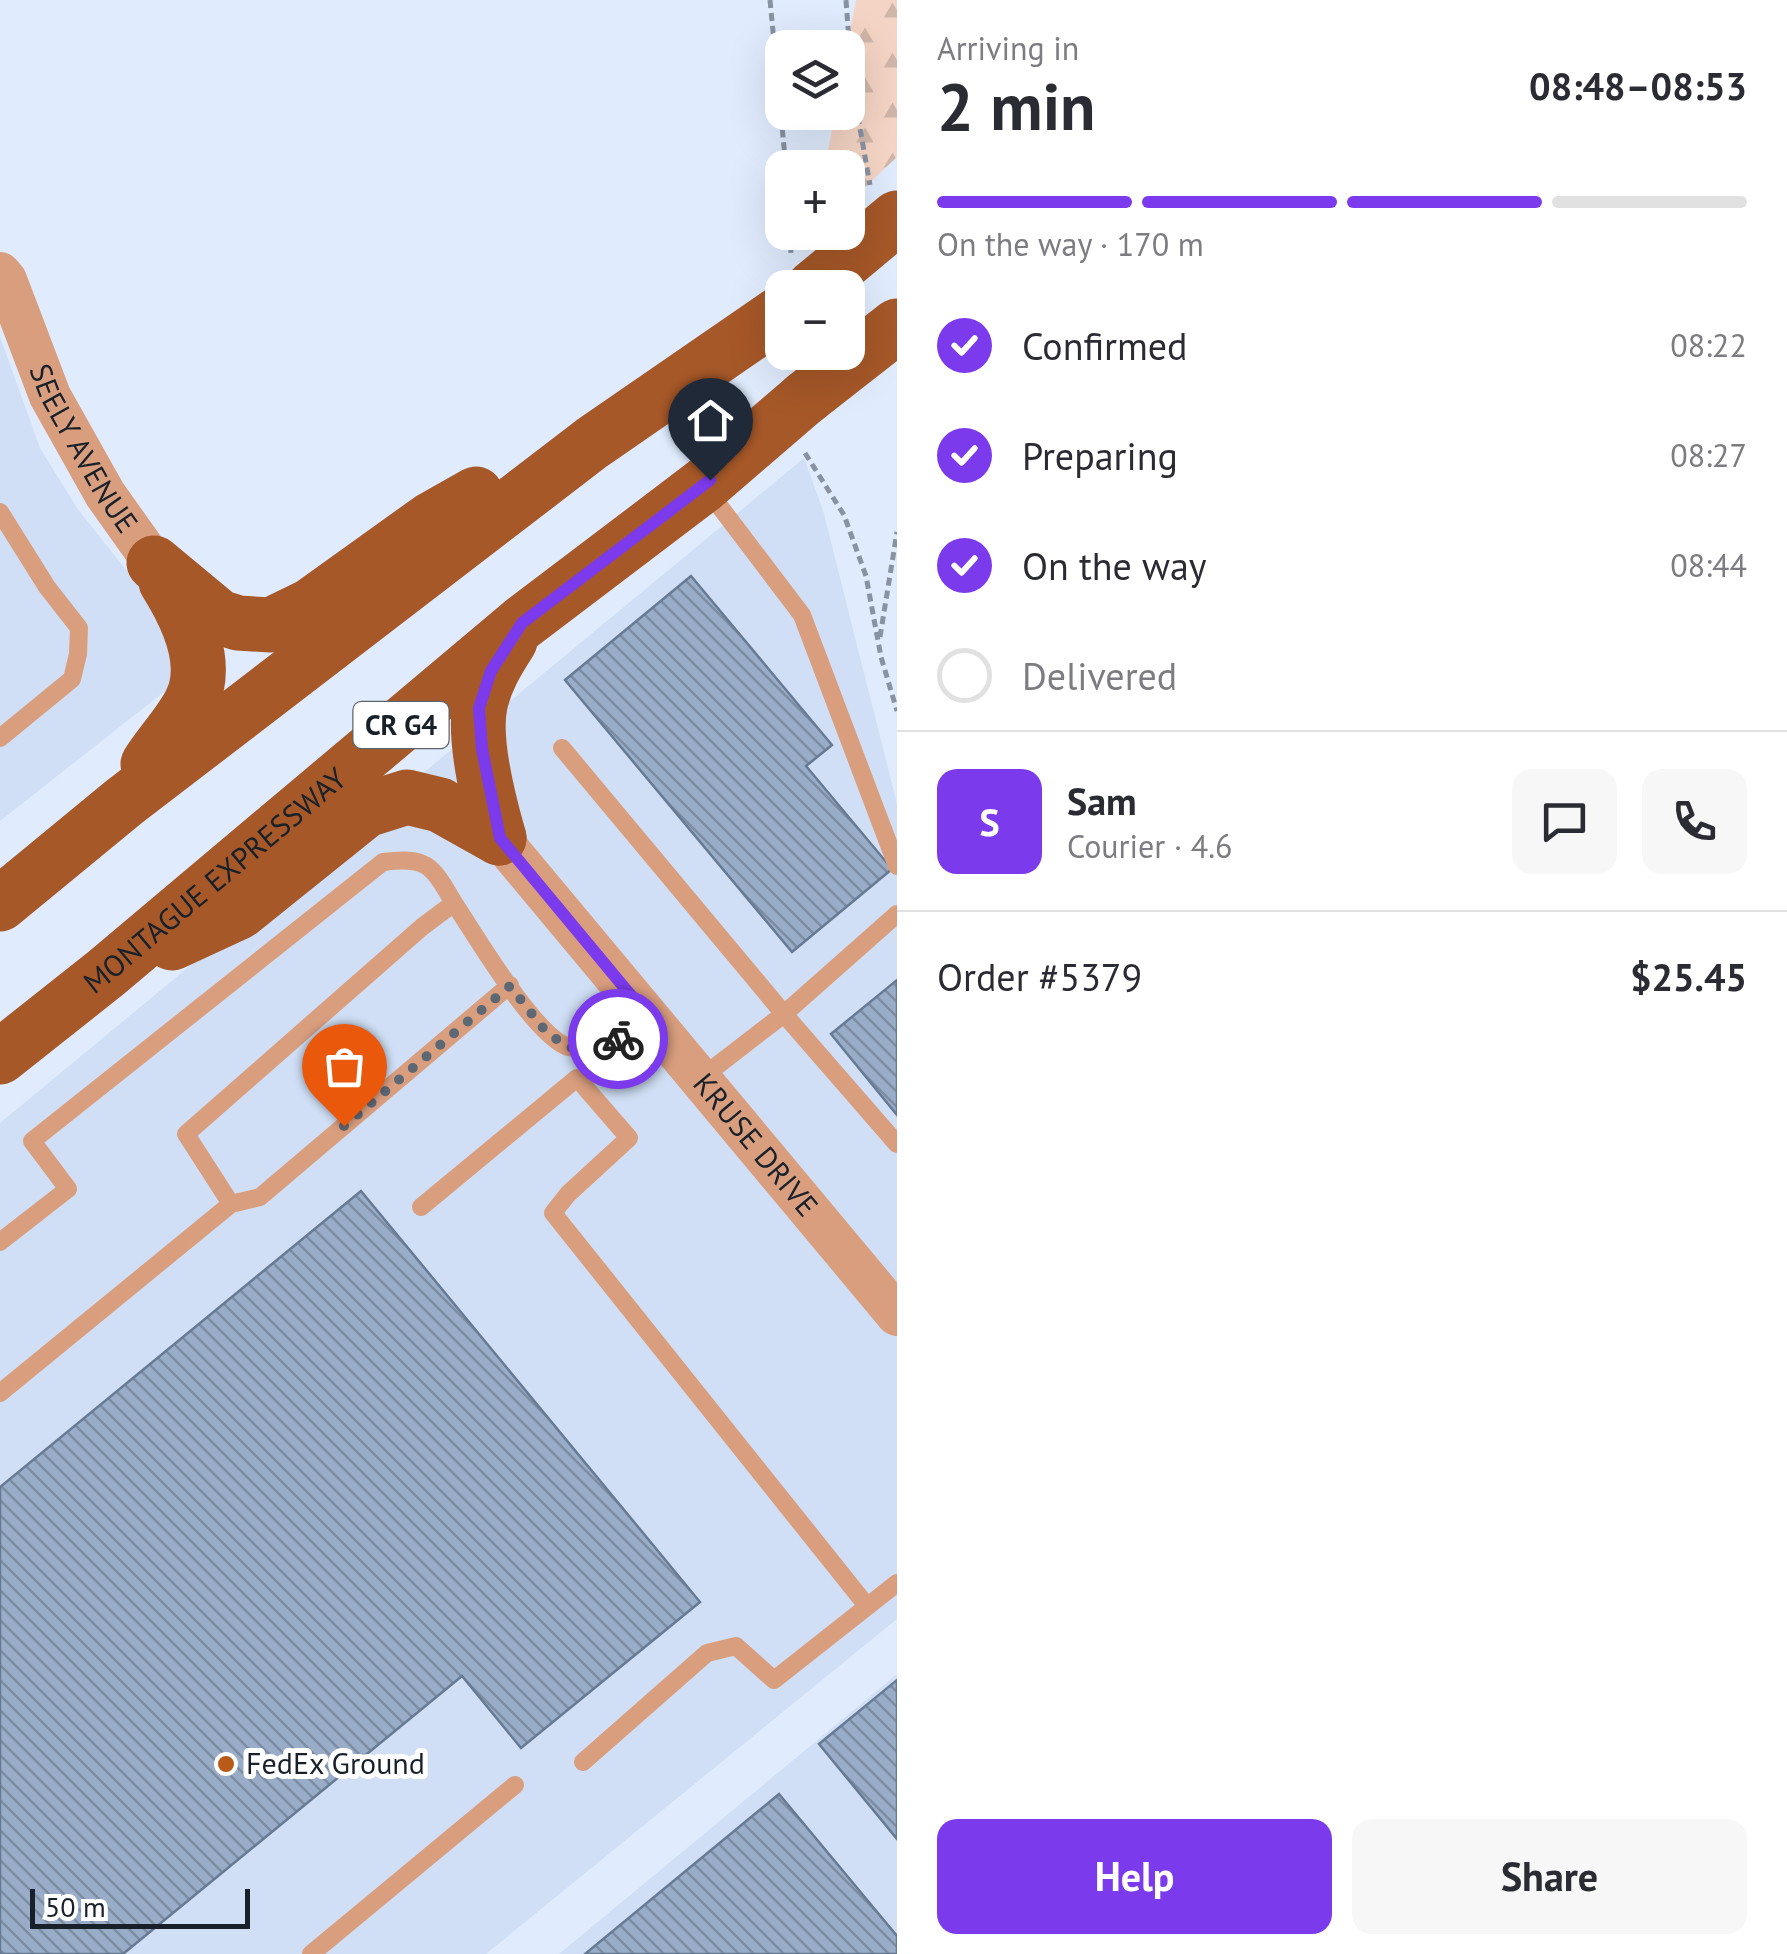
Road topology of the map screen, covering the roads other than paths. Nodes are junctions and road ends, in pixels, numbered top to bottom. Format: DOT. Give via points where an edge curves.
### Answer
graph roads {
  1 [pos="884,208"];
  2 [pos="829,270"];
  3 [pos="0,273"];
  4 [pos="765,324"];
  5 [pos="897,326"];
  6 [pos="592,443"];
  7 [pos="704,486"];
  8 [pos="0,512"];
  9 [pos="154,562"];
  10 [pos="522,623"];
  11 [pos="0,738"];
  12 [pos="562,748"];
  13 [pos="124,802"];
  14 [pos="500,838"];
  15 [pos="897,866"];
  16 [pos="454,903"];
  17 [pos="0,904"];
  18 [pos="897,914"];
  19 [pos="106,973"];
  20 [pos="510,986"];
  21 [pos="784,1014"];
  22 [pos="658,1028"];
  23 [pos="0,1057"];
  24 [pos="701,1078"];
  25 [pos="897,1144"];
  26 [pos="232,1204"];
  27 [pos="421,1207"];
  28 [pos="0,1242"];
  29 [pos="897,1316"];
  30 [pos="0,1392"];
  31 [pos="897,1582"];
  32 [pos="867,1606"];
  33 [pos="584,1762"];
  34 [pos="515,1785"];
  35 [pos="311,1954"];
  1 -- 2 [label="highway, bridge"];
  3 -- 9 [label="street, SEELY AVENUE" via="50,396 104,494"];
  4 -- 6 [label="highway"];
  5 -- 7 [label="highway, MONTAGUE EXPRESSWAY / CR G4, bridge"];
  6 -- 9 [label="highway" via="514,472 271,625 219,618"];
  6 -- 13 [label="highway"];
  7 -- 10 [label="highway, MONTAGUE EXPRESSWAY / CR G4"];
  7 -- 15 [label="lane" via="802,615"];
  8 -- 11 [label="lane" via="80,628 72,680"];
  9 -- 13 [label="highway" via="184,612 199,670 192,699"];
  10 -- 14 [label="highway" via="491,671 479,708"];
  10 -- 19 [label="highway, MONTAGUE EXPRESSWAY / CR G4"];
  12 -- 21 [label="lane"];
  13 -- 17 [label="highway"];
  14 -- 19 [label="highway" via="440,805 407,797 366,810 239,912"];
  14 -- 22 [label="street, KRUSE DRIVE"];
  16 -- 20 [label="lane"];
  16 -- 26 [label="lane" via="186,1134"];
  16 -- 28 [label="lane" via="433,868 413,858 383,862 32,1141 68,1189"];
  18 -- 21 [label="lane"];
  19 -- 23 [label="highway, MONTAGUE EXPRESSWAY / CR G4"];
  20 -- 22 [label="lane" via="547,1033 570,1048"];
  20 -- 26 [label="lane" via="260,1197"];
  21 -- 24 [label="lane"];
  21 -- 25 [label="lane"];
  22 -- 24 [label="street, KRUSE DRIVE"];
  24 -- 29 [label="street, KRUSE DRIVE"];
  26 -- 30 [label="lane"];
  27 -- 32 [label="lane" via="577,1078 629,1138 553,1213"];
  31 -- 32 [label="lane"];
  32 -- 33 [label="lane" via="774,1680 736,1646 708,1654"];
  34 -- 35 [label="lane"];
}
